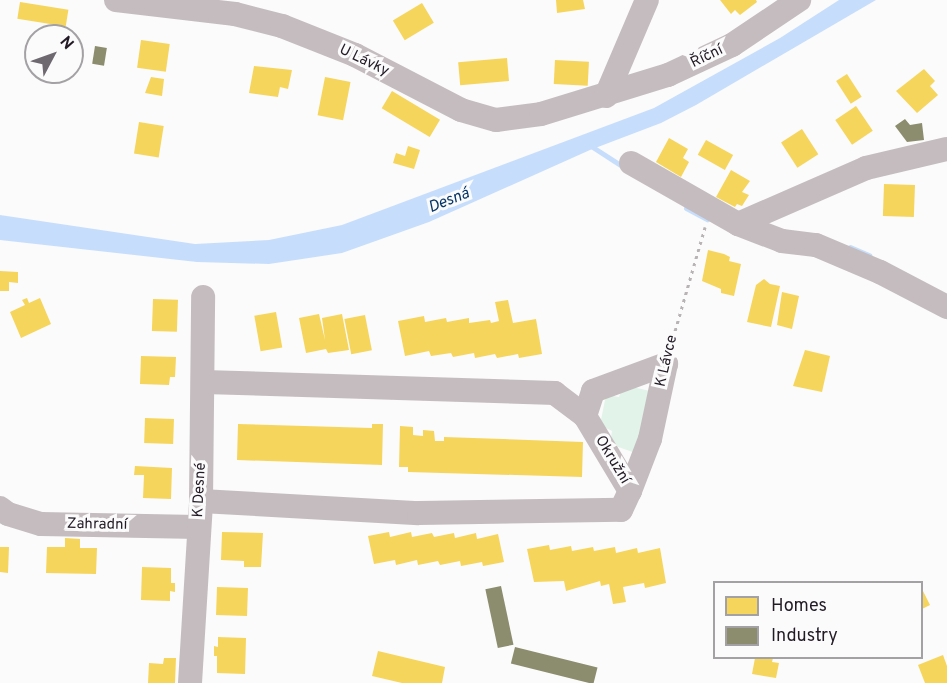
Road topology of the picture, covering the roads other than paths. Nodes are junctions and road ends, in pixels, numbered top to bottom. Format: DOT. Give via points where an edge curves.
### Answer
graph roads {
  1 [pos="116,0"];
  2 [pos="646,0"];
  3 [pos="799,0"];
  4 [pos="606,96"];
  5 [pos="947,149"];
  6 [pos="631,163"];
  7 [pos="747,228"];
  8 [pos="203,297"];
  9 [pos="947,308"];
  10 [pos="204,382"];
  11 [pos="585,416"];
  12 [pos="630,491"];
  13 [pos="201,501"];
  14 [pos="0,508"];
  15 [pos="198,527"];
  16 [pos="190,683"];
  1 -- 4 [label="street, U Lávky" via="235,14 282,26 356,55 461,111 496,120 542,114"];
  2 -- 4 [label="street"];
  3 -- 4 [label="street, Říční" via="732,45 668,75"];
  5 -- 7 [label="street" via="866,168"];
  6 -- 7 [label="street"];
  7 -- 9 [label="street" via="782,241 816,246 880,272"];
  8 -- 10 [label="street, K Desné"];
  10 -- 11 [label="street, Okružní" via="555,393"];
  10 -- 13 [label="street, K Desné"];
  11 -- 12 [label="street, Okružní"];
  11 -- 12 [label="street, K Lávce" via="592,391 666,364 650,439"];
  12 -- 13 [label="street, Okružní" via="621,510 419,513"];
  13 -- 15 [label="street, K Desné"];
  14 -- 15 [label="street, Zahradní" via="40,524"];
  15 -- 16 [label="street, K Desné"];
}
